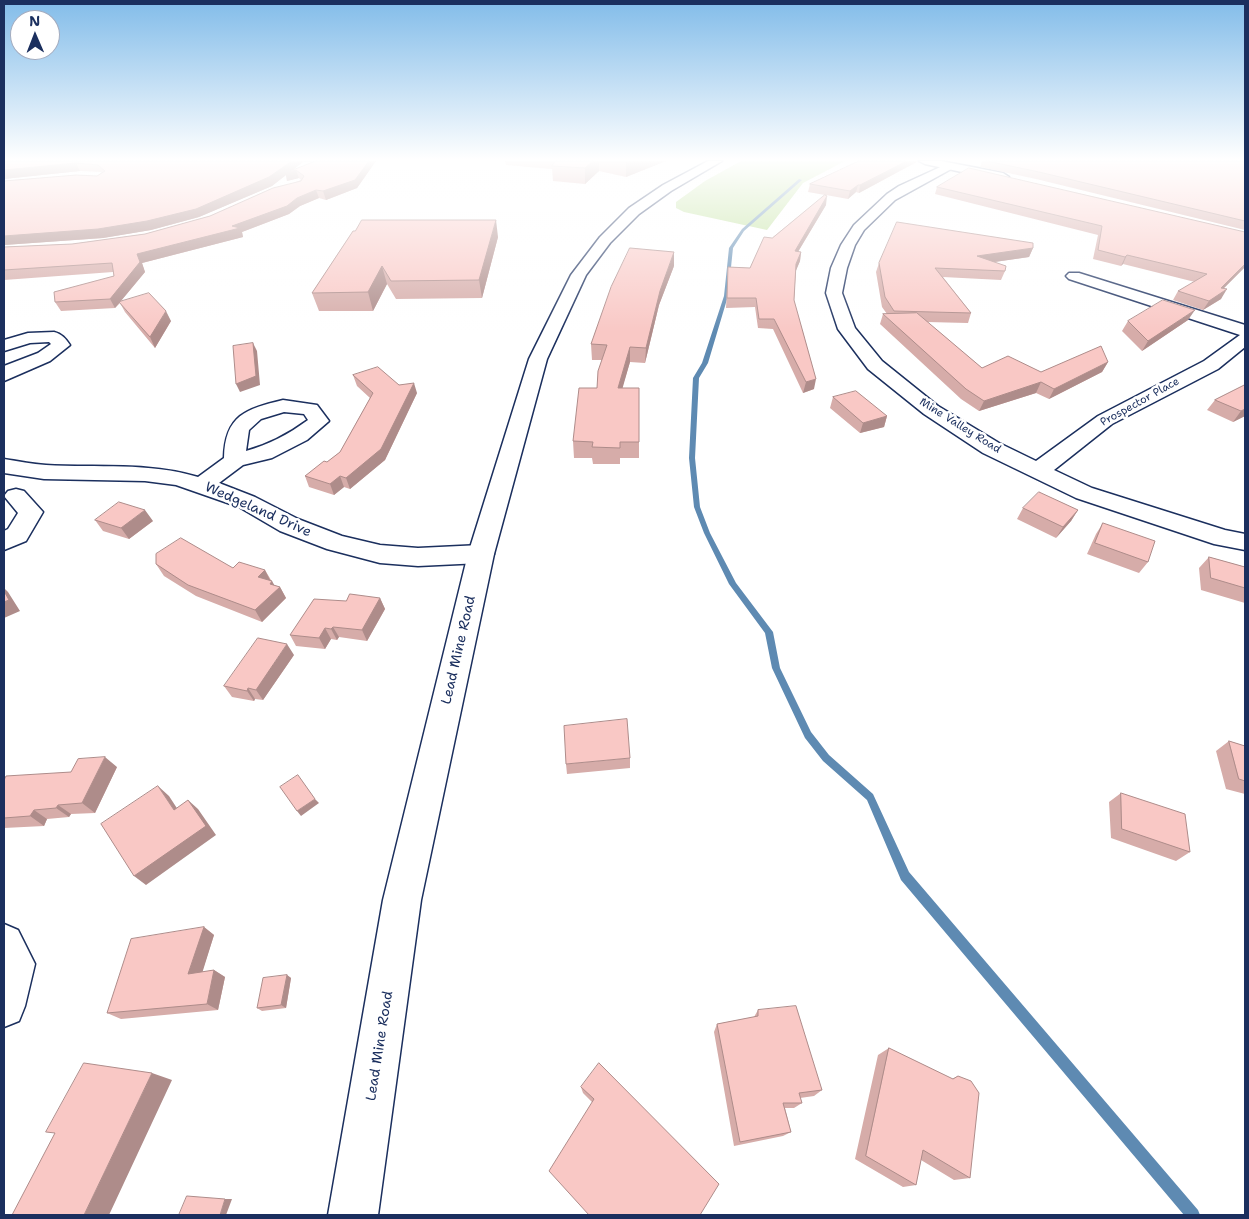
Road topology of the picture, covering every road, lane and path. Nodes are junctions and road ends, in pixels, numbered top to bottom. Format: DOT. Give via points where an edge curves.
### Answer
graph roads {
  1 [pos="627,218"];
  2 [pos="869,218"];
  3 [pos="1074,276"];
  4 [pos="1245,331"];
  5 [pos="1245,339"];
  6 [pos="4,346"];
  7 [pos="6,370"];
  8 [pos="235,460"];
  9 [pos="4,466"];
  10 [pos="1039,470"];
  11 [pos="44,472"];
  12 [pos="202,485"];
  13 [pos="10,497"];
  14 [pos="4,542"];
  15 [pos="1245,542"];
  16 [pos="481,554"];
  17 [pos="4,944"];
  18 [pos="4,1006"];
  19 [pos="353,1215"];
  1 -- 16 [label="street, Lead Mine Road" via="605,240 579,275 538,360"];
  2 -- 10 [label="street, Mine Valley Road" via="848,245 839,268 834,293 847,329 875,365 931,410 991,448"];
  3 -- 4 [label="street"];
  5 -- 10 [label="street, Prospector Place" via="1211,364 1105,420"];
  6 -- 7 [label="street" via="28,338 54,337 61,346 44,357"];
  8 -- 12 [label="street"];
  9 -- 11 [label="street, Wedgeland Drive"];
  10 -- 15 [label="street, Mine Valley Road" via="1084,493 1223,538"];
  11 -- 12 [label="street, Wedgeland Drive" via="145,474"];
  11 -- 13 [label="street"];
  12 -- 16 [label="street, Wedgeland Drive" via="247,502 289,525 354,548 418,557"];
  13 -- 14 [label="street" via="31,512 17,535"];
  16 -- 19 [label="street, Lead Mine Road" via="402,900"];
  17 -- 18 [label="street" via="15,964"];
}
